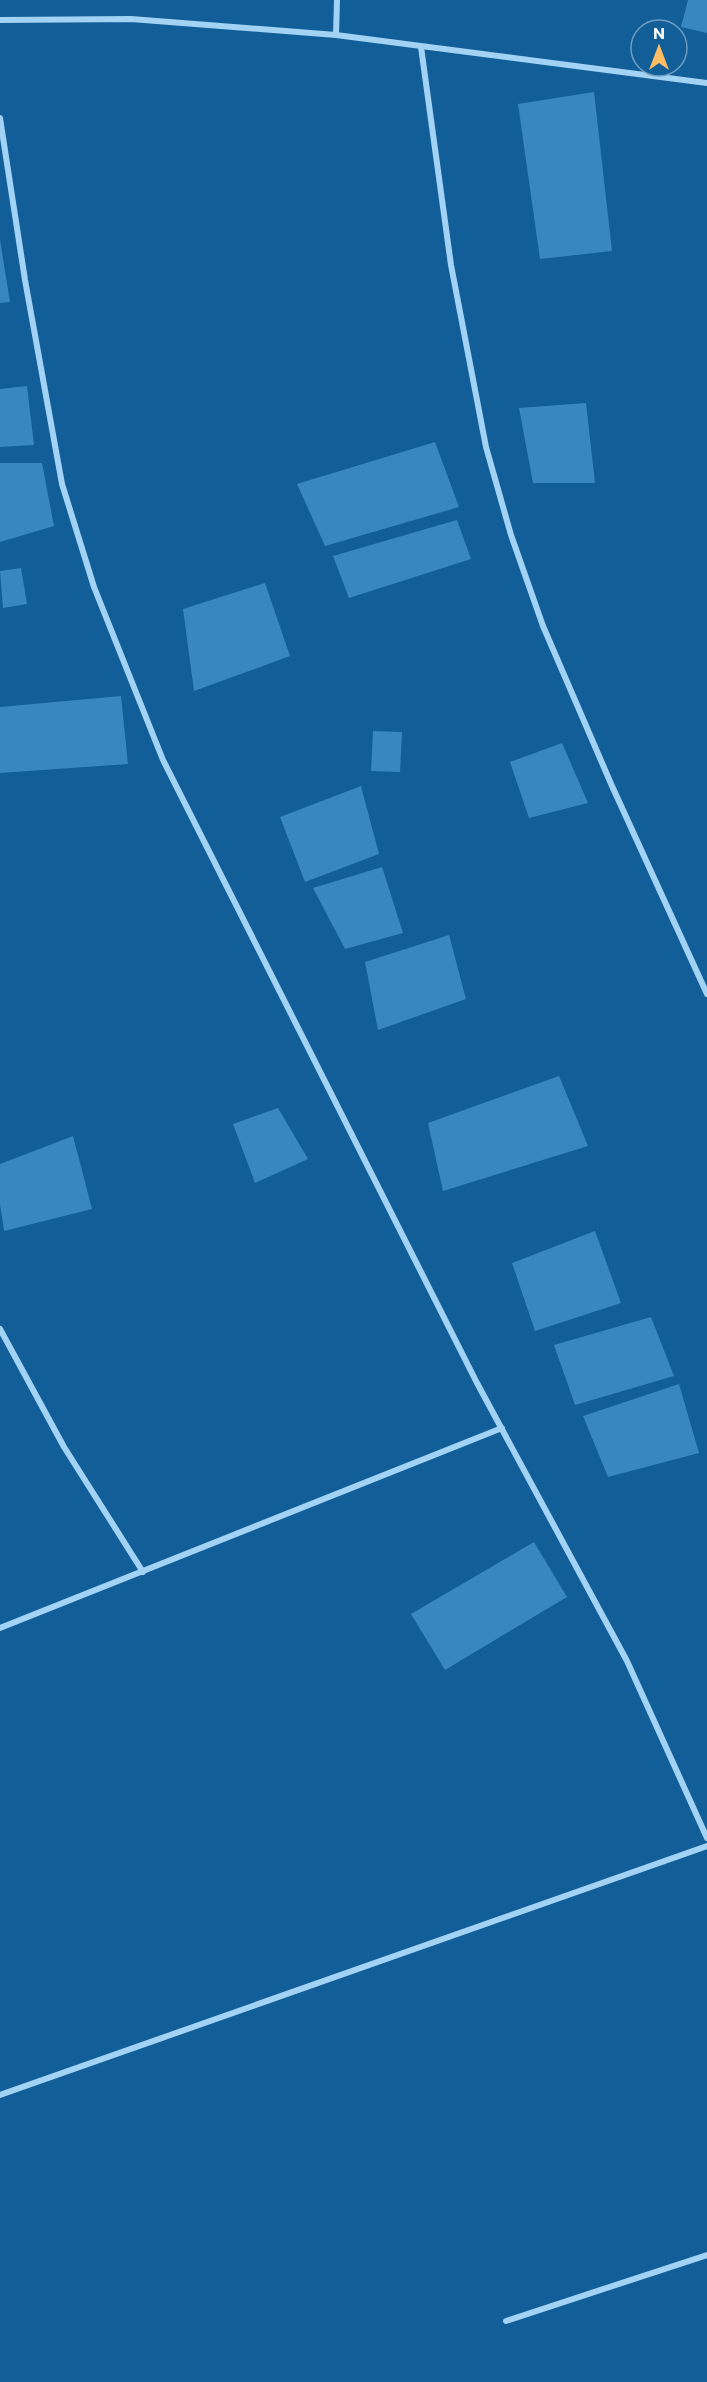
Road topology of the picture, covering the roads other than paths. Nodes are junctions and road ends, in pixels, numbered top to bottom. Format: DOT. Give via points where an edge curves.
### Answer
graph roads {
  1 [pos="337,0"];
  2 [pos="0,20"];
  3 [pos="336,35"];
  4 [pos="421,48"];
  5 [pos="707,83"];
  6 [pos="0,118"];
  7 [pos="707,994"];
  8 [pos="0,1329"];
  9 [pos="502,1428"];
  10 [pos="142,1572"];
  11 [pos="0,1628"];
  12 [pos="707,1838"];
  13 [pos="707,1846"];
  14 [pos="0,2095"];
  15 [pos="707,2255"];
  16 [pos="506,2321"];
  1 -- 3 [label="street"];
  2 -- 3 [label="street" via="131,19"];
  3 -- 4 [label="street"];
  4 -- 5 [label="street"];
  4 -- 7 [label="street" via="456,288 486,447 511,535 543,626"];
  6 -- 9 [label="street" via="63,484 94,587 164,760"];
  8 -- 10 [label="street" via="64,1447"];
  9 -- 10 [label="street"];
  9 -- 12 [label="street" via="627,1660"];
  10 -- 11 [label="street"];
  13 -- 14 [label="street"];
  15 -- 16 [label="street"];
}
